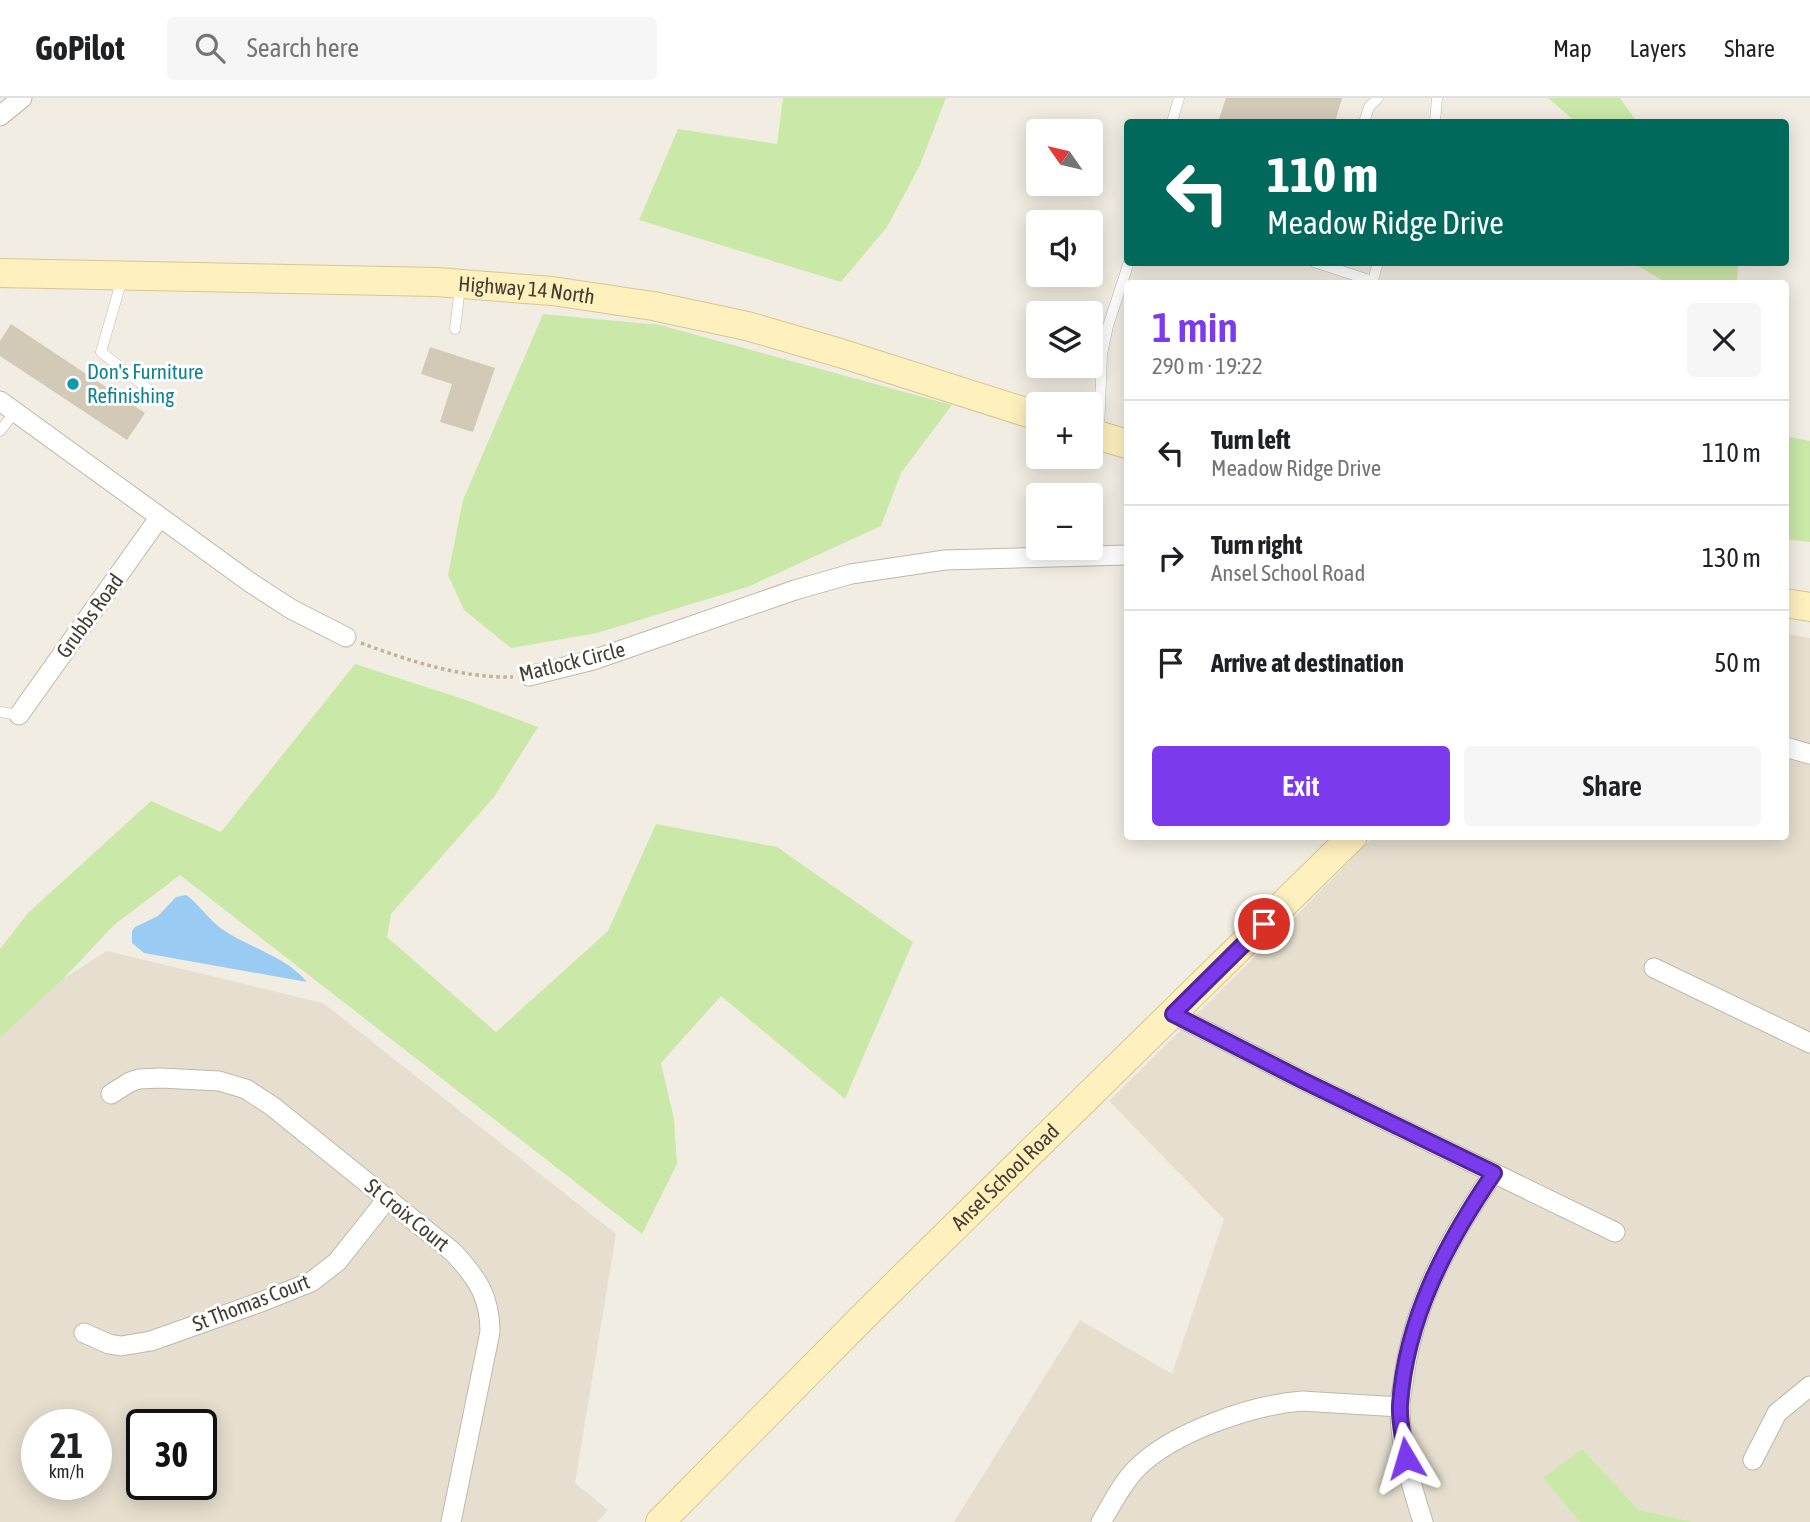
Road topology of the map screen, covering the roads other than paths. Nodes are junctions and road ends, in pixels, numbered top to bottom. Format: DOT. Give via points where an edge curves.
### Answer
graph roads {
  1 [pos="22,98"];
  2 [pos="1179,98"];
  3 [pos="1375,98"];
  4 [pos="1437,98"];
  5 [pos="0,116"];
  6 [pos="1173,119"];
  7 [pos="1365,119"];
  8 [pos="1435,119"];
  9 [pos="1128,266"];
  10 [pos="1326,266"];
  11 [pos="0,273"];
  12 [pos="123,276"];
  13 [pos="1366,280"];
  14 [pos="460,284"];
  15 [pos="455,330"];
  16 [pos="148,389"];
  17 [pos="1099,392"];
  18 [pos="7,407"];
  19 [pos="1026,412"];
  20 [pos="0,431"];
  21 [pos="1103,436"];
  22 [pos="1124,443"];
  23 [pos="159,517"];
  24 [pos="1124,555"];
  25 [pos="1789,604"];
  26 [pos="1810,607"];
  27 [pos="346,637"];
  28 [pos="530,676"];
  29 [pos="9,713"];
  30 [pos="1789,748"];
  31 [pos="1810,754"];
  32 [pos="1349,840"];
  33 [pos="1654,968"];
  34 [pos="1173,1014"];
  35 [pos="1810,1043"];
  36 [pos="111,1094"];
  37 [pos="1494,1173"];
  38 [pos="387,1199"];
  39 [pos="1615,1232"];
  40 [pos="83,1333"];
  41 [pos="1810,1386"];
  42 [pos="1400,1407"];
  43 [pos="1753,1460"];
  44 [pos="451,1522"];
  45 [pos="660,1522"];
  46 [pos="1101,1522"];
  47 [pos="1423,1522"];
  1 -- 5 [label="street"];
  2 -- 6 [label="lane"];
  3 -- 7 [label="lane"];
  4 -- 8 [label="lane"];
  9 -- 17 [label="lane" via="1108,326"];
  10 -- 13 [label="lane"];
  11 -- 12 [label="main road, Highway 14 North"];
  12 -- 14 [label="main road, Highway 14 North"];
  12 -- 16 [label="lane" via="101,352"];
  14 -- 15 [label="lane"];
  14 -- 19 [label="main road, Highway 14 North" via="589,296 747,326"];
  18 -- 20 [label="lane"];
  18 -- 23 [label="street"];
  21 -- 22 [label="main road"];
  23 -- 27 [label="street" via="291,609"];
  23 -- 29 [label="street, Grubbs Road"];
  24 -- 28 [label="street, Matlock Circle" via="945,560 851,574"];
  25 -- 26 [label="main road"];
  30 -- 31 [label="street"];
  32 -- 34 [label="main road, Ansel School Road"];
  33 -- 35 [label="street"];
  34 -- 37 [label="street"];
  34 -- 45 [label="main road, Ansel School Road"];
  36 -- 38 [label="street, St Croix Court" via="139,1079 235,1084 259,1096"];
  37 -- 39 [label="street"];
  37 -- 42 [label="street" via="1425,1294"];
  38 -- 40 [label="street, St Thomas Court" via="337,1262 310,1282 151,1340 121,1346"];
  38 -- 44 [label="street, St Croix Court" via="472,1272 488,1307 489,1346"];
  41 -- 43 [label="street" via="1777,1413"];
  42 -- 46 [label="street" via="1286,1402 1204,1427 1138,1467"];
  42 -- 47 [label="street" via="1410,1482"];
}
